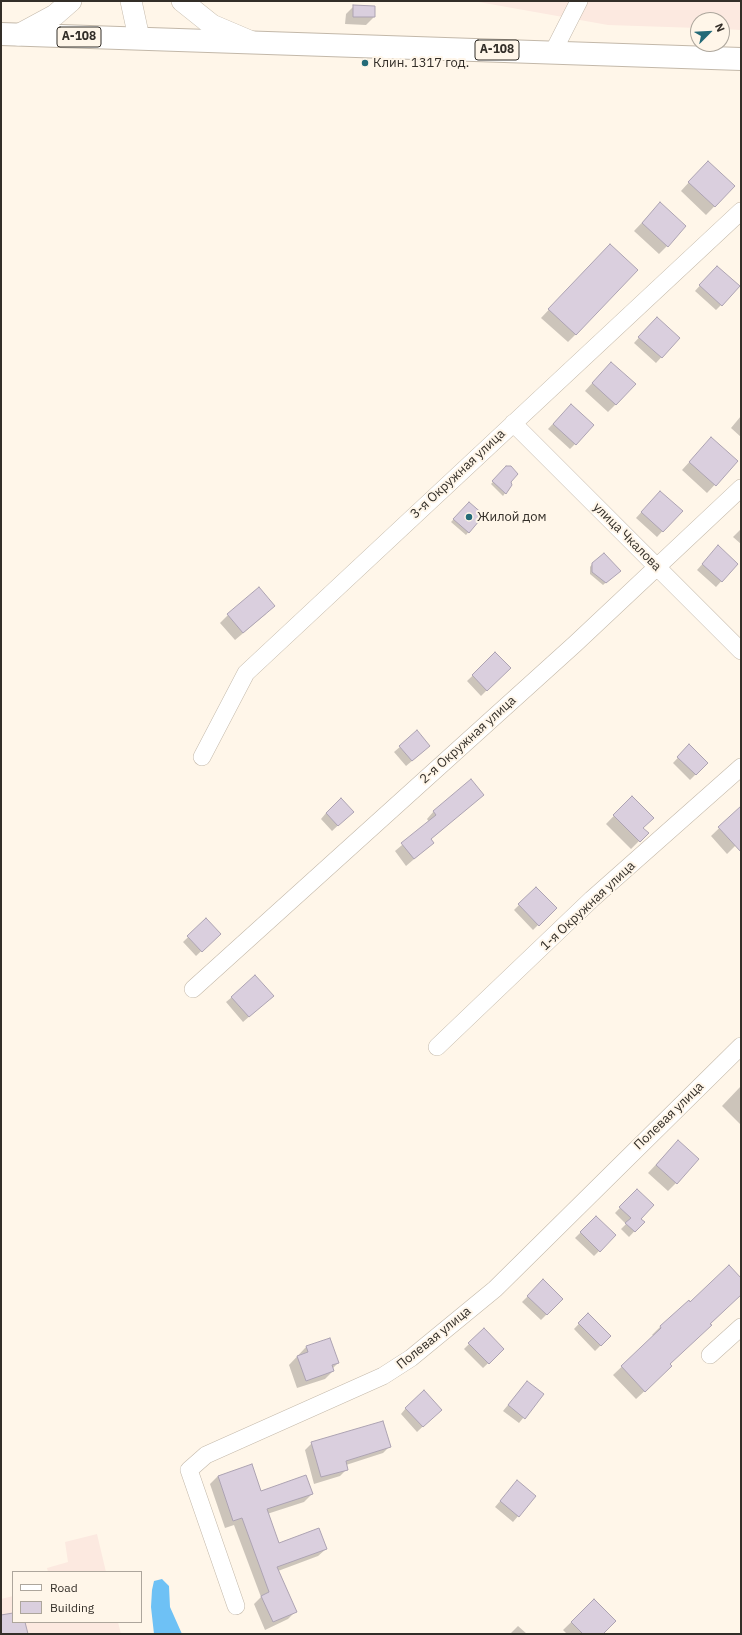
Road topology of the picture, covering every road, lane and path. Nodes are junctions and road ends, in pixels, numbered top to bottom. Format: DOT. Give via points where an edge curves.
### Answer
graph roads {
  1 [pos="71,1"];
  2 [pos="131,1"];
  3 [pos="182,1"];
  4 [pos="579,1"];
  5 [pos="10,35"];
  6 [pos="139,38"];
  7 [pos="252,42"];
  8 [pos="553,52"];
  9 [pos="741,59"];
  10 [pos="741,211"];
  11 [pos="513,423"];
  12 [pos="741,488"];
  13 [pos="657,566"];
  14 [pos="741,651"];
  15 [pos="202,757"];
  16 [pos="741,767"];
  17 [pos="193,989"];
  18 [pos="741,1046"];
  19 [pos="437,1047"];
  20 [pos="741,1326"];
  21 [pos="710,1355"];
  22 [pos="236,1606"];
  1 -- 5 [label="main road" via="55,15"];
  2 -- 6 [label="main road"];
  3 -- 7 [label="main road" via="212,25"];
  4 -- 8 [label="street"];
  5 -- 6 [label="highway, А-108"];
  6 -- 7 [label="highway, А-108"];
  7 -- 8 [label="highway, А-108"];
  8 -- 9 [label="highway, А-108"];
  10 -- 11 [label="street, 3-я Окружная улица"];
  11 -- 13 [label="street, улица Чкалова"];
  11 -- 15 [label="street, 3-я Окружная улица" via="246,673"];
  12 -- 13 [label="street, 2-я Окружная улица"];
  13 -- 14 [label="street, улица Чкалова"];
  13 -- 17 [label="street, 2-я Окружная улица" via="575,644"];
  16 -- 19 [label="street, 1-я Окружная улица" via="592,899"];
  18 -- 22 [label="street, Полевая улица" via="495,1289 411,1358 383,1376 206,1455 194,1464 189,1470"];
  20 -- 21 [label="street"];
}
